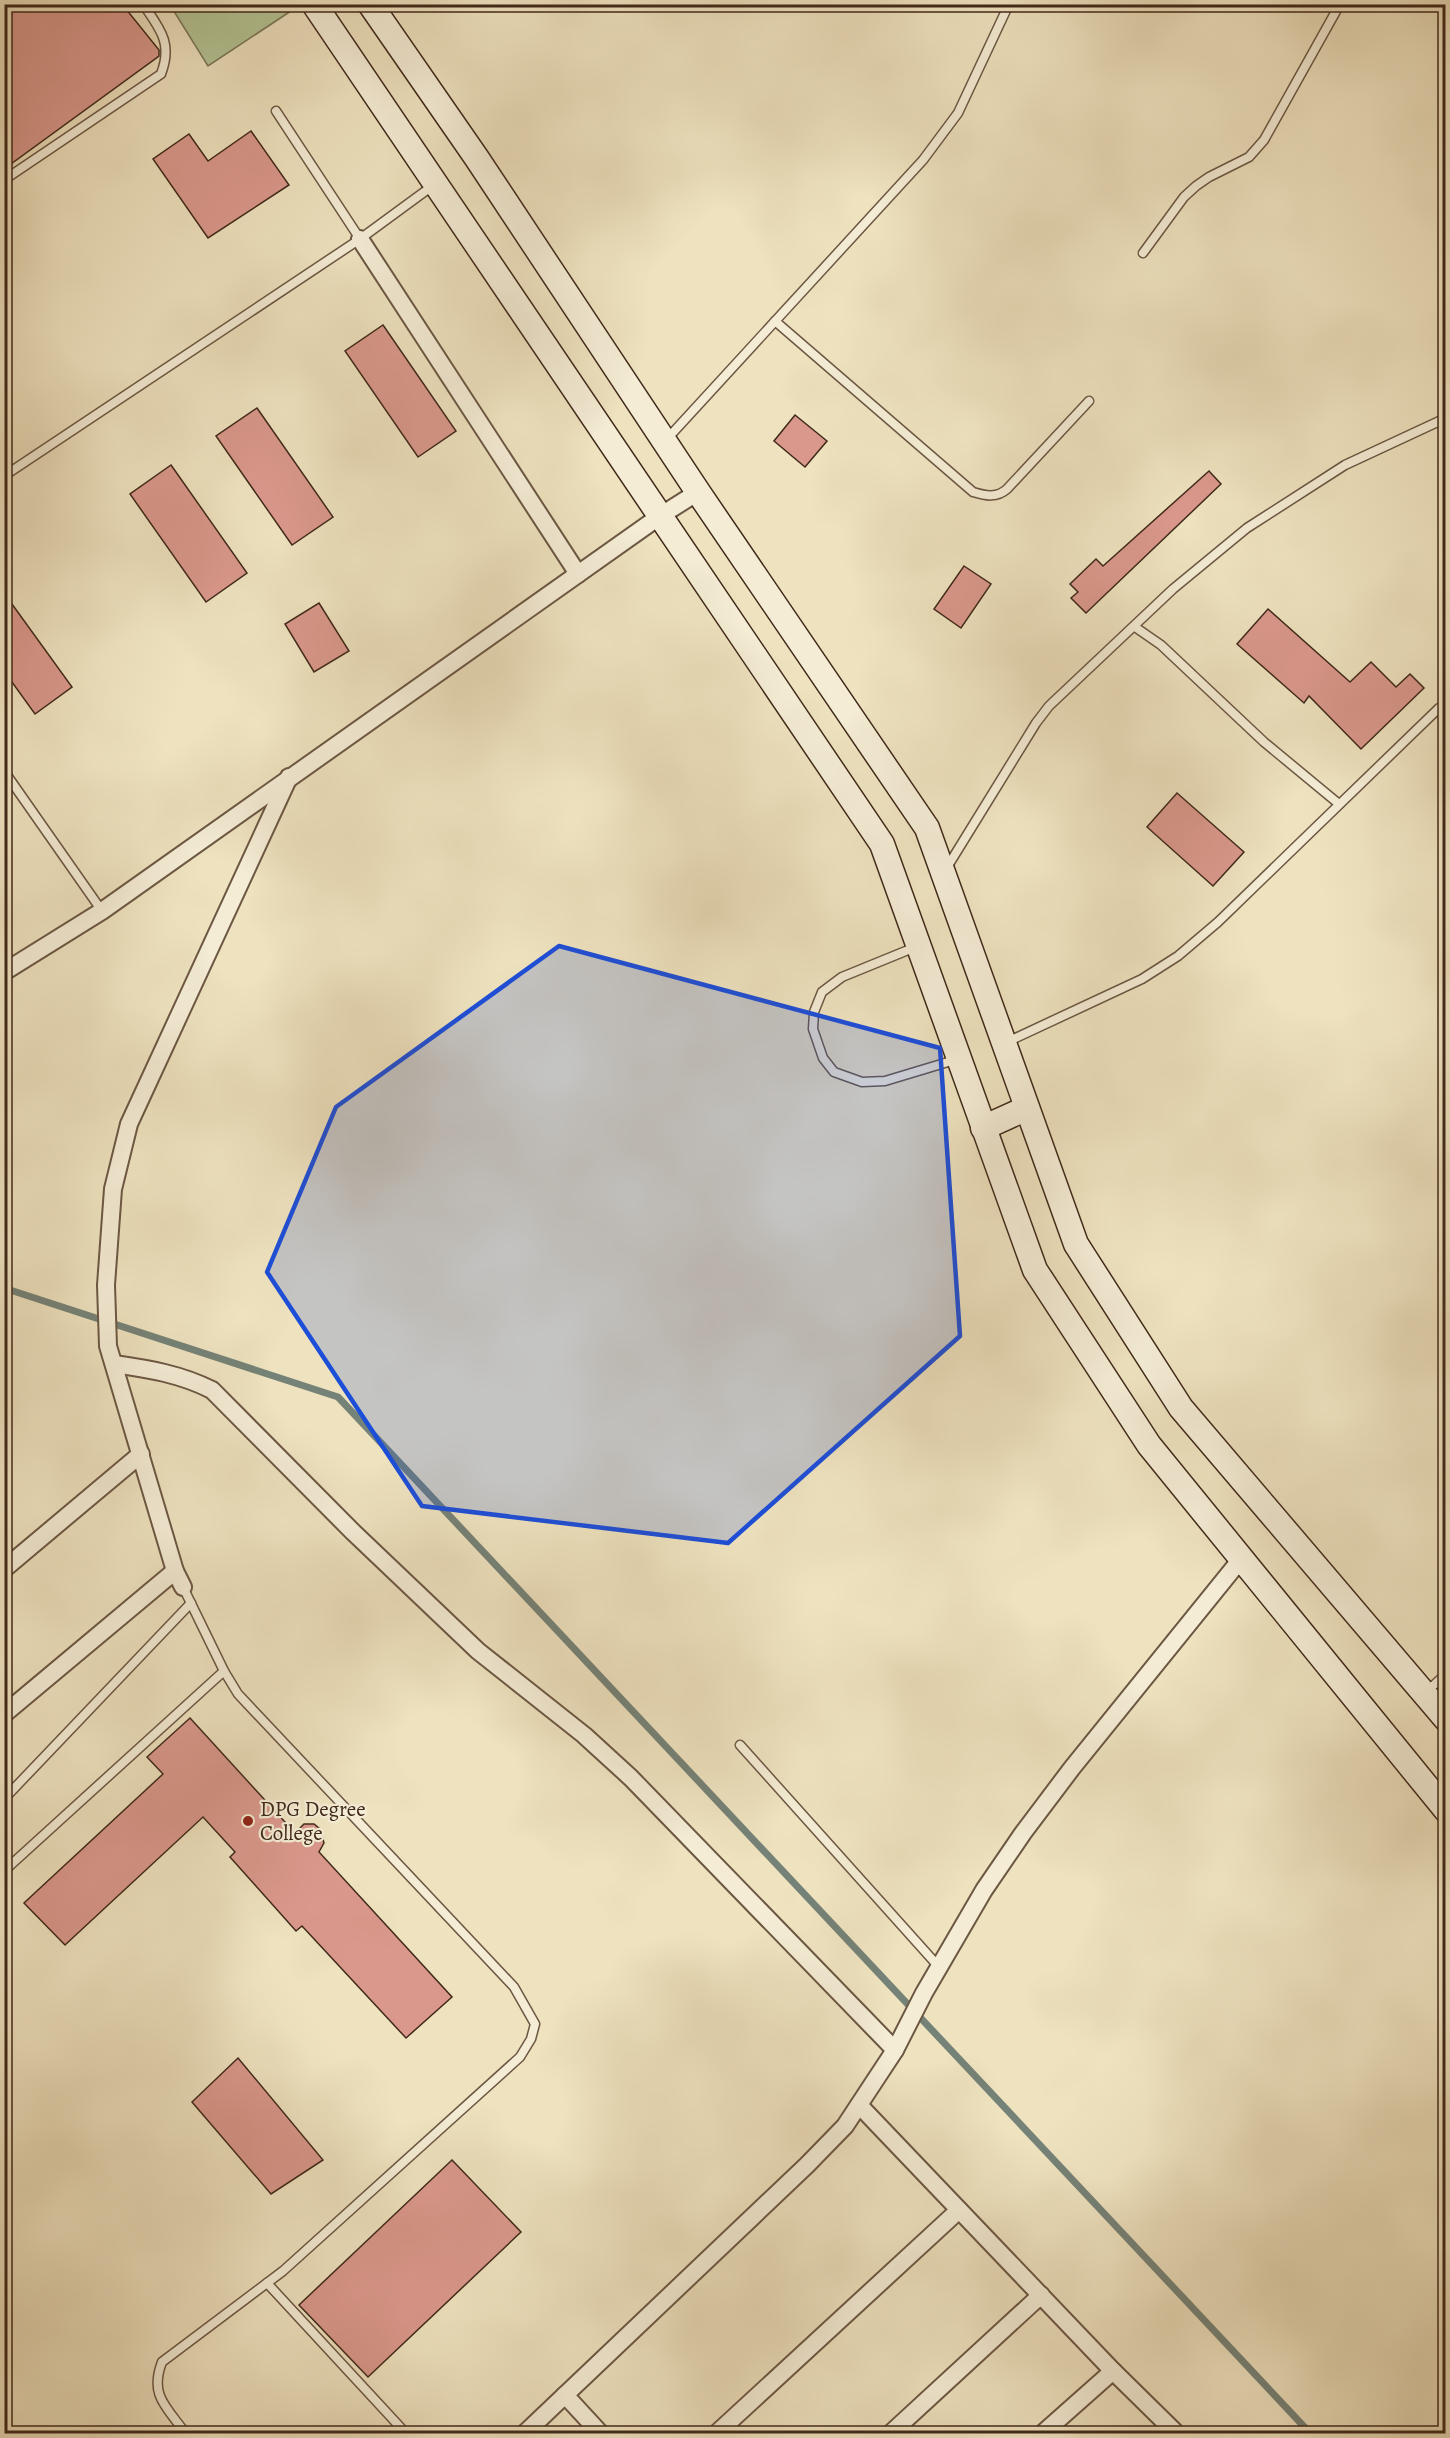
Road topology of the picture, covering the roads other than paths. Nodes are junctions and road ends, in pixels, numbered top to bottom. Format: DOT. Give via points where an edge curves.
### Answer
graph roads {
  1 [pos="143,4"];
  2 [pos="314,4"];
  3 [pos="370,4"];
  4 [pos="1009,4"];
  5 [pos="1340,4"];
  6 [pos="276,111"];
  7 [pos="4,180"];
  8 [pos="435,184"];
  9 [pos="360,239"];
  10 [pos="1143,253"];
  11 [pos="775,321"];
  12 [pos="1089,401"];
  13 [pos="1446,418"];
  14 [pos="664,441"];
  15 [pos="4,476"];
  16 [pos="698,492"];
  17 [pos="660,516"];
  18 [pos="578,574"];
  19 [pos="1135,627"];
  20 [pos="1439,708"];
  21 [pos="4,771"];
  22 [pos="289,777"];
  23 [pos="1339,804"];
  24 [pos="943,873"];
  25 [pos="102,910"];
  26 [pos="918,946"];
  27 [pos="4,972"];
  28 [pos="1004,1044"];
  29 [pos="958,1059"];
  30 [pos="1027,1108"];
  31 [pos="983,1128"];
  32 [pos="114,1364"];
  33 [pos="141,1454"];
  34 [pos="1241,1559"];
  35 [pos="4,1569"];
  36 [pos="175,1571"];
  37 [pos="183,1587"];
  38 [pos="190,1603"];
  39 [pos="224,1671"];
  40 [pos="1446,1674"];
  41 [pos="1425,1694"];
  42 [pos="4,1714"];
  43 [pos="1446,1719"];
  44 [pos="740,1745"];
  45 [pos="4,1799"];
  46 [pos="1446,1810"];
  47 [pos="4,1871"];
  48 [pos="939,1967"];
  49 [pos="896,2050"];
  50 [pos="859,2105"];
  51 [pos="959,2210"];
  52 [pos="267,2283"];
  53 [pos="1041,2295"];
  54 [pos="1113,2371"];
  55 [pos="565,2395"];
  56 [pos="186,2433"];
  57 [pos="403,2433"];
  58 [pos="524,2433"];
  59 [pos="601,2433"];
  60 [pos="716,2433"];
  61 [pos="890,2433"];
  62 [pos="1042,2433"];
  63 [pos="1177,2433"];
  1 -- 7 [label="lane" via="167,49 161,74"];
  2 -- 8 [label="main road"];
  3 -- 14 [label="main road"];
  4 -- 11 [label="lane" via="958,113 923,160"];
  5 -- 10 [label="lane" via="1264,140 1249,157 1209,177 1184,197"];
  6 -- 9 [label="lane"];
  8 -- 9 [label="lane"];
  8 -- 17 [label="main road"];
  9 -- 15 [label="lane"];
  9 -- 18 [label="street"];
  11 -- 12 [label="lane" via="973,492 985,496 1001,495"];
  11 -- 14 [label="lane"];
  13 -- 19 [label="lane" via="1345,465 1246,528 1173,589"];
  14 -- 16 [label="main road"];
  16 -- 17 [label="street"];
  16 -- 24 [label="main road" via="927,828"];
  17 -- 18 [label="street"];
  17 -- 26 [label="main road" via="882,844"];
  18 -- 22 [label="street"];
  19 -- 23 [label="lane" via="1161,645 1264,742"];
  19 -- 24 [label="lane" via="1069,686 1036,723"];
  20 -- 23 [label="lane"];
  21 -- 25 [label="lane"];
  22 -- 25 [label="street"];
  22 -- 32 [label="street" via="129,1124 113,1189 106,1285 108,1346"];
  23 -- 28 [label="lane" via="1178,956 1142,979"];
  24 -- 28 [label="main road"];
  25 -- 27 [label="street"];
  26 -- 29 [label="main road"];
  26 -- 29 [label="lane" via="842,977 822,992 814,1012 813,1029 823,1058 834,1072 862,1082 885,1081"];
  28 -- 30 [label="main road"];
  29 -- 31 [label="main road"];
  30 -- 31 [label="main road"];
  30 -- 41 [label="main road" via="1076,1244 1181,1408"];
  31 -- 34 [label="main road" via="1035,1270 1149,1445"];
  32 -- 33 [label="street"];
  32 -- 49 [label="street" via="159,1370 212,1390 478,1650 631,1778"];
  33 -- 35 [label="street"];
  33 -- 36 [label="street"];
  34 -- 46 [label="main road"];
  34 -- 48 [label="street" via="1023,1833"];
  36 -- 37 [label="street"];
  36 -- 42 [label="street"];
  37 -- 38 [label="lane"];
  38 -- 39 [label="lane"];
  38 -- 45 [label="lane"];
  39 -- 47 [label="lane"];
  39 -- 52 [label="lane" via="238,1694 514,1987 535,2024 520,2057"];
  40 -- 41 [label="lane"];
  41 -- 43 [label="main road"];
  44 -- 48 [label="lane"];
  48 -- 49 [label="street"];
  49 -- 50 [label="street"];
  50 -- 51 [label="street"];
  50 -- 55 [label="street" via="807,2166"];
  51 -- 53 [label="street"];
  51 -- 60 [label="street"];
  52 -- 56 [label="lane" via="162,2362 155,2383 158,2395"];
  52 -- 57 [label="lane"];
  53 -- 54 [label="street"];
  53 -- 61 [label="street"];
  54 -- 62 [label="street"];
  54 -- 63 [label="street"];
  55 -- 58 [label="street"];
  55 -- 59 [label="street"];
}
